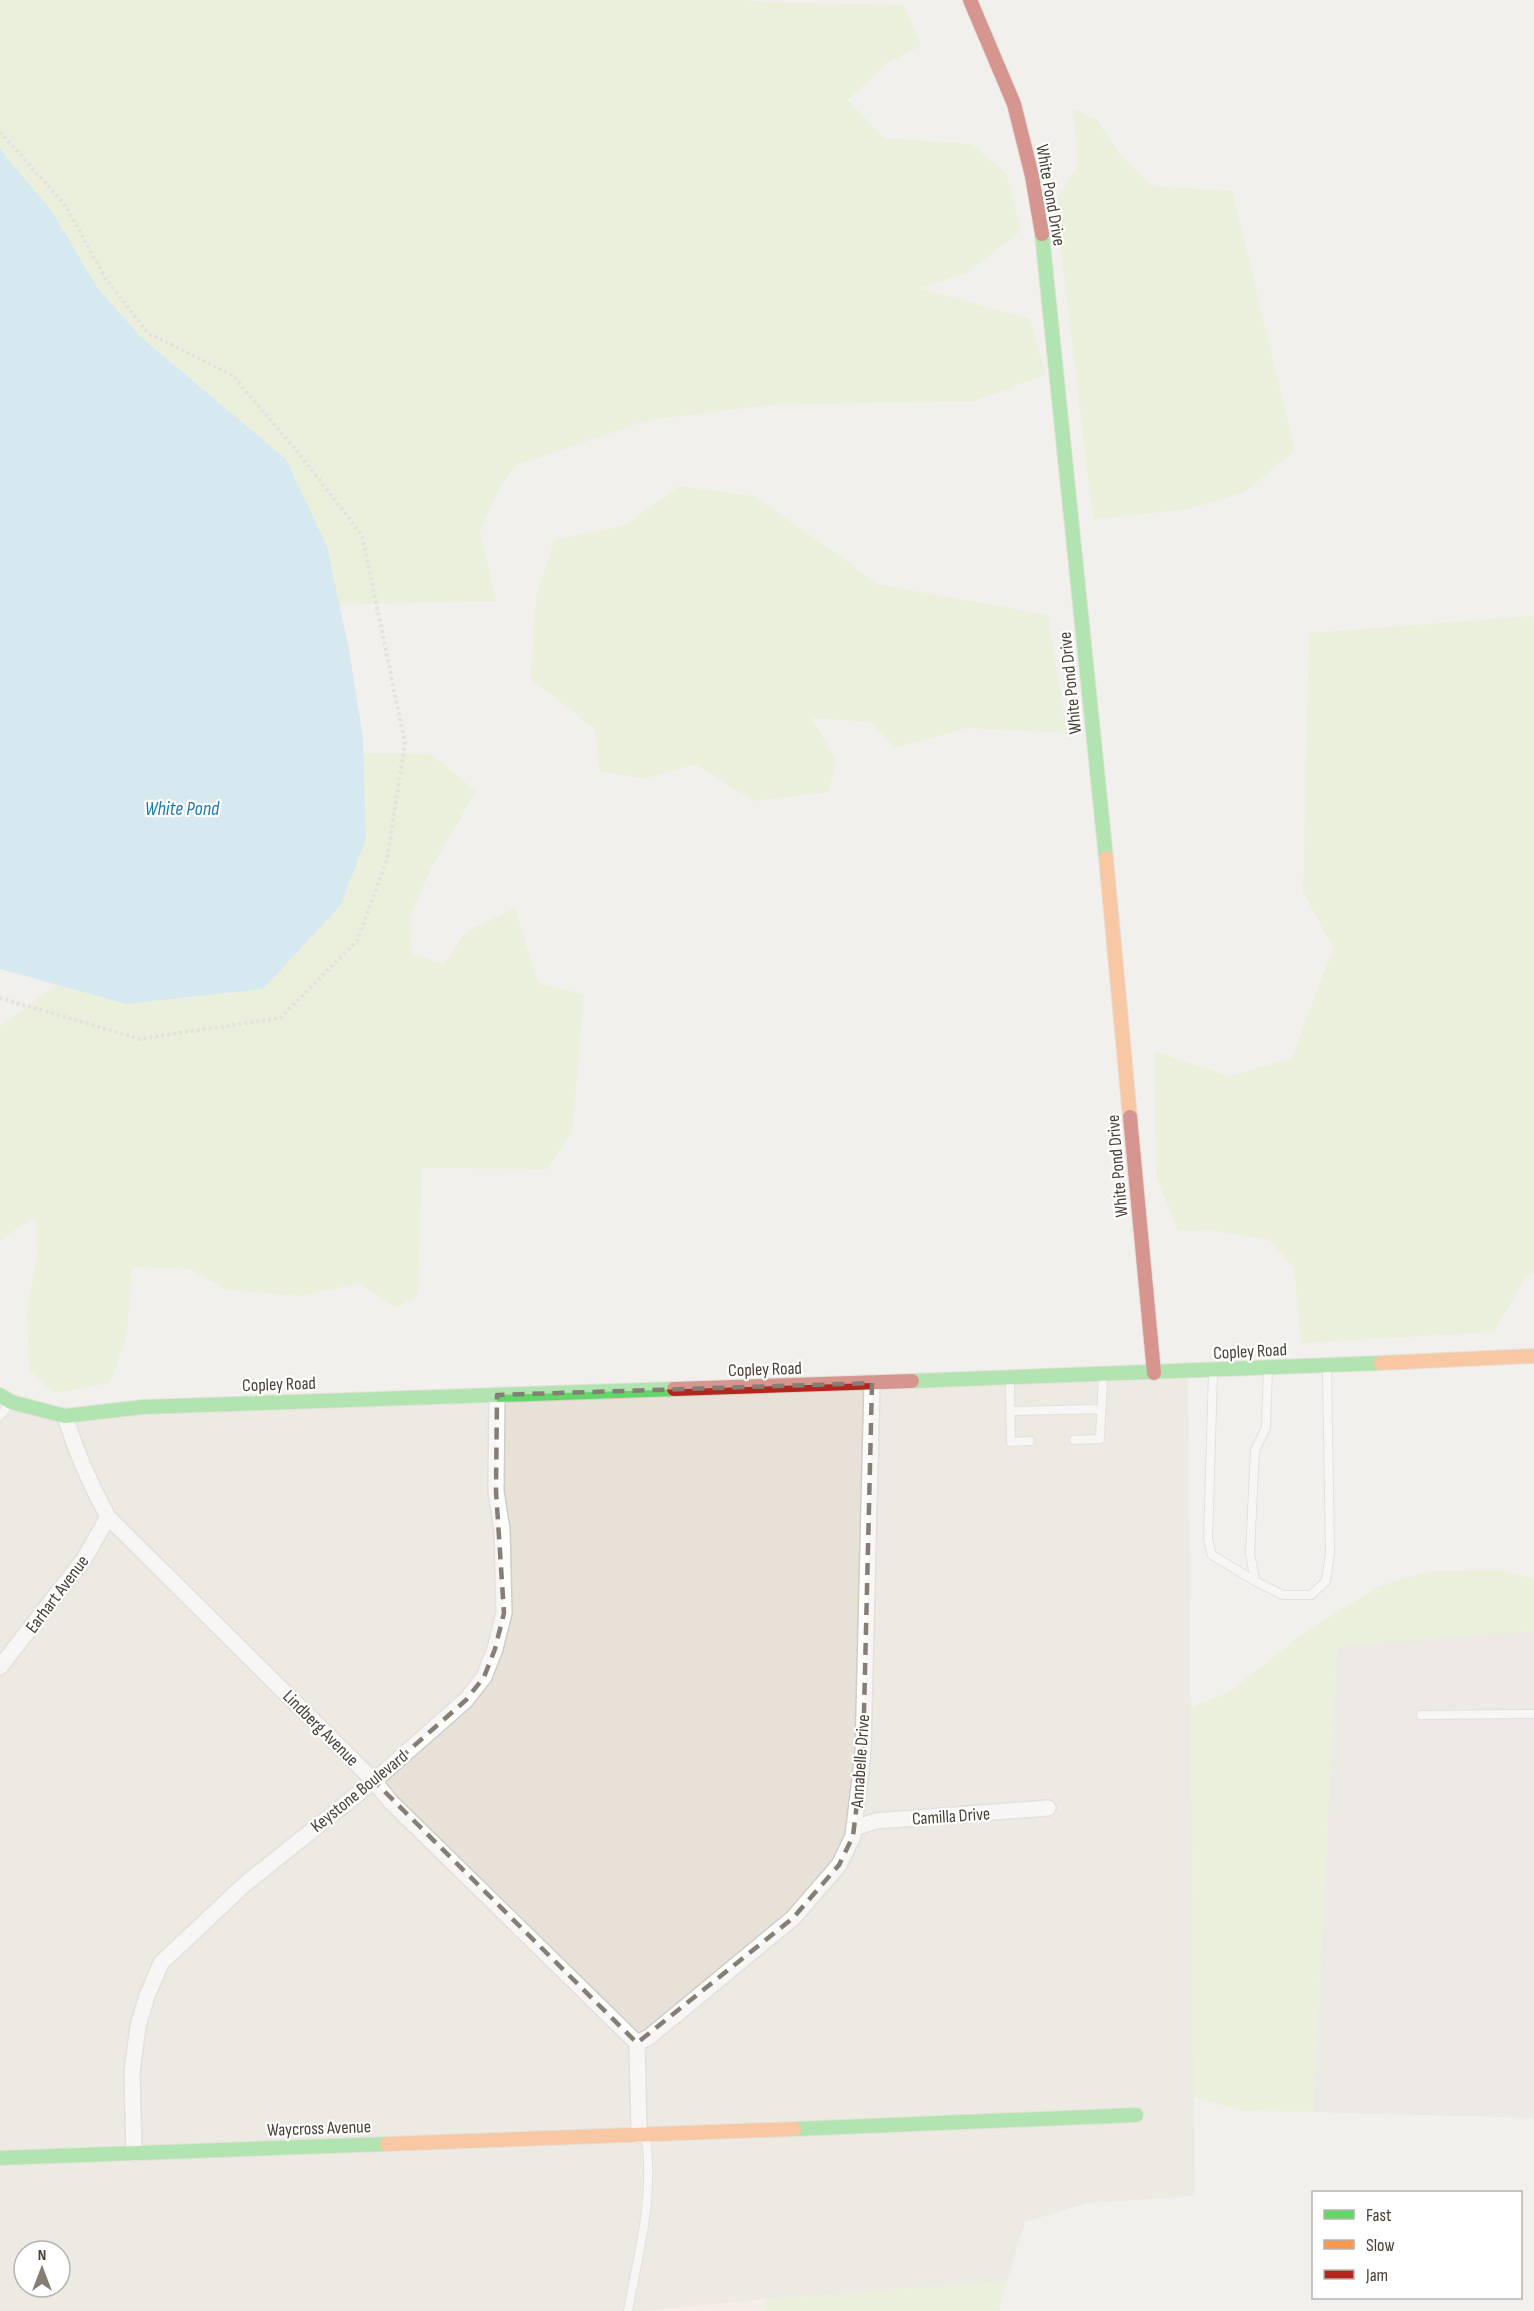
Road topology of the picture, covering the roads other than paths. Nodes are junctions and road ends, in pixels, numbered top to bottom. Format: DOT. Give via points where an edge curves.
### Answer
graph roads {
  1 [pos="970,0"];
  2 [pos="1534,1356"];
  3 [pos="1327,1365"];
  4 [pos="1268,1368"];
  5 [pos="1213,1371"];
  6 [pos="1154,1373"];
  7 [pos="1103,1375"];
  8 [pos="1010,1378"];
  9 [pos="872,1383"];
  10 [pos="497,1395"];
  11 [pos="5,1399"];
  12 [pos="1101,1409"];
  13 [pos="1011,1411"];
  14 [pos="0,1416"];
  15 [pos="65,1416"];
  16 [pos="1074,1440"];
  17 [pos="1030,1441"];
  18 [pos="108,1517"];
  19 [pos="1255,1581"];
  20 [pos="0,1667"];
  21 [pos="1534,1714"];
  22 [pos="1421,1715"];
  23 [pos="374,1781"];
  24 [pos="1048,1808"];
  25 [pos="855,1828"];
  26 [pos="637,2043"];
  27 [pos="1136,2115"];
  28 [pos="642,2135"];
  29 [pos="134,2153"];
  30 [pos="0,2158"];
  31 [pos="628,2311"];
  1 -- 6 [label="street, White Pond Drive" via="1014,104 1041,223"];
  2 -- 3 [label="street, Copley Road"];
  3 -- 4 [label="street, Copley Road"];
  3 -- 19 [label="lane" via="1330,1554 1326,1581 1311,1595 1283,1595"];
  4 -- 5 [label="street, Copley Road"];
  4 -- 19 [label="lane" via="1266,1428 1255,1450 1250,1553"];
  5 -- 6 [label="street, Copley Road"];
  5 -- 19 [label="lane" via="1208,1539 1212,1555"];
  6 -- 7 [label="street, Copley Road"];
  7 -- 8 [label="street, Copley Road"];
  7 -- 12 [label="lane"];
  8 -- 9 [label="street, Copley Road"];
  8 -- 13 [label="lane"];
  9 -- 10 [label="street, Copley Road"];
  9 -- 25 [label="street, Annabelle Drive" via="863,1742"];
  10 -- 15 [label="street, Copley Road" via="143,1407"];
  10 -- 23 [label="street, Keystone Boulevard" via="496,1491 502,1530 504,1613 495,1649 484,1677 466,1700"];
  11 -- 14 [label="lane"];
  11 -- 15 [label="street, Copley Road"];
  12 -- 13 [label="lane"];
  12 -- 16 [label="lane" via="1100,1439"];
  13 -- 17 [label="lane" via="1011,1442"];
  15 -- 18 [label="street, Lindberg Avenue" via="87,1477"];
  18 -- 20 [label="street, Earhart Avenue" via="84,1559"];
  18 -- 23 [label="street, Lindberg Avenue"];
  21 -- 22 [label="lane"];
  23 -- 26 [label="street, Lindberg Avenue"];
  23 -- 29 [label="street, Keystone Boulevard" via="245,1884 161,1963 138,2026 132,2072"];
  24 -- 25 [label="street, Camilla Drive" via="876,1821"];
  25 -- 26 [label="street, Annabelle Drive" via="840,1865 793,1918"];
  26 -- 28 [label="street"];
  27 -- 28 [label="street, Waycross Avenue"];
  28 -- 29 [label="street, Waycross Avenue"];
  28 -- 31 [label="lane" via="650,2176"];
  29 -- 30 [label="street, Waycross Avenue"];
}
